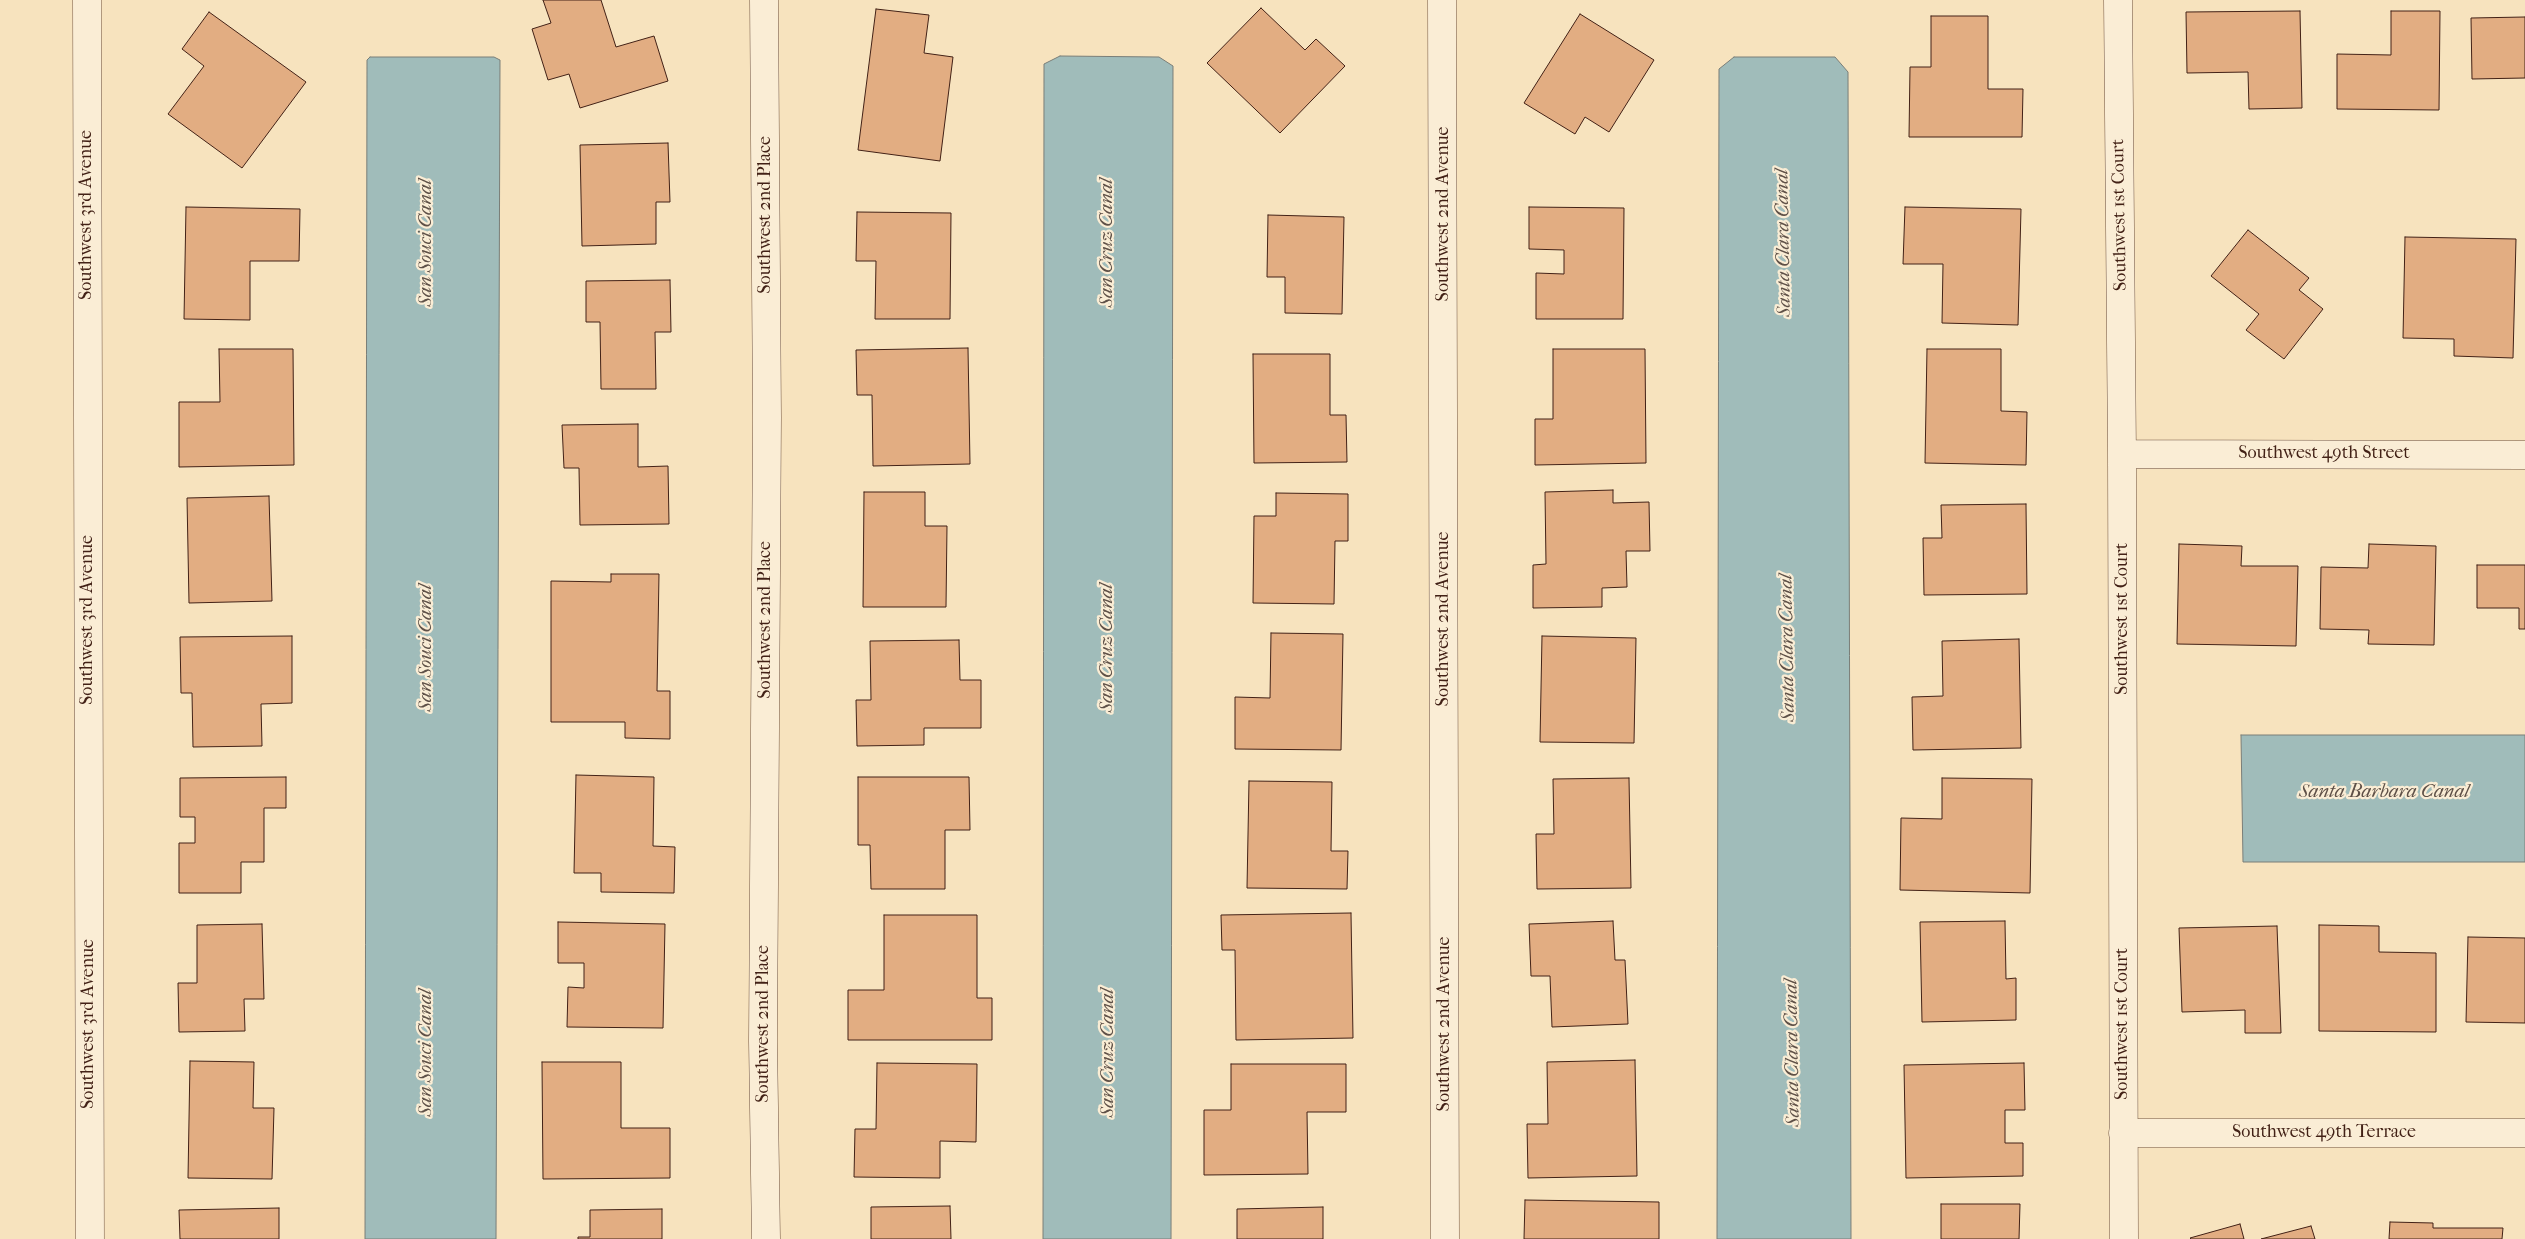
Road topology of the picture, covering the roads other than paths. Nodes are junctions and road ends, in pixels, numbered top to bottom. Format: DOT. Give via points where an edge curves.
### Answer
graph roads {
  1 [pos="87,0"];
  2 [pos="764,0"];
  3 [pos="1442,0"];
  4 [pos="2118,0"];
  5 [pos="2122,454"];
  6 [pos="2525,455"];
  7 [pos="2123,1133"];
  8 [pos="2525,1133"];
  9 [pos="90,1239"];
  10 [pos="766,1239"];
  11 [pos="1445,1239"];
  12 [pos="2124,1239"];
  1 -- 9 [label="street, Southwest 3rd Avenue"];
  2 -- 10 [label="street, Southwest 2nd Place" via="767,427 763,1041"];
  3 -- 11 [label="street, Southwest 2nd Avenue"];
  4 -- 5 [label="street, Southwest 1st Court"];
  5 -- 6 [label="street, Southwest 49th Street"];
  5 -- 7 [label="street, Southwest 1st Court"];
  7 -- 8 [label="street, Southwest 49th Terrace"];
  7 -- 12 [label="street, Southwest 1st Court"];
}
